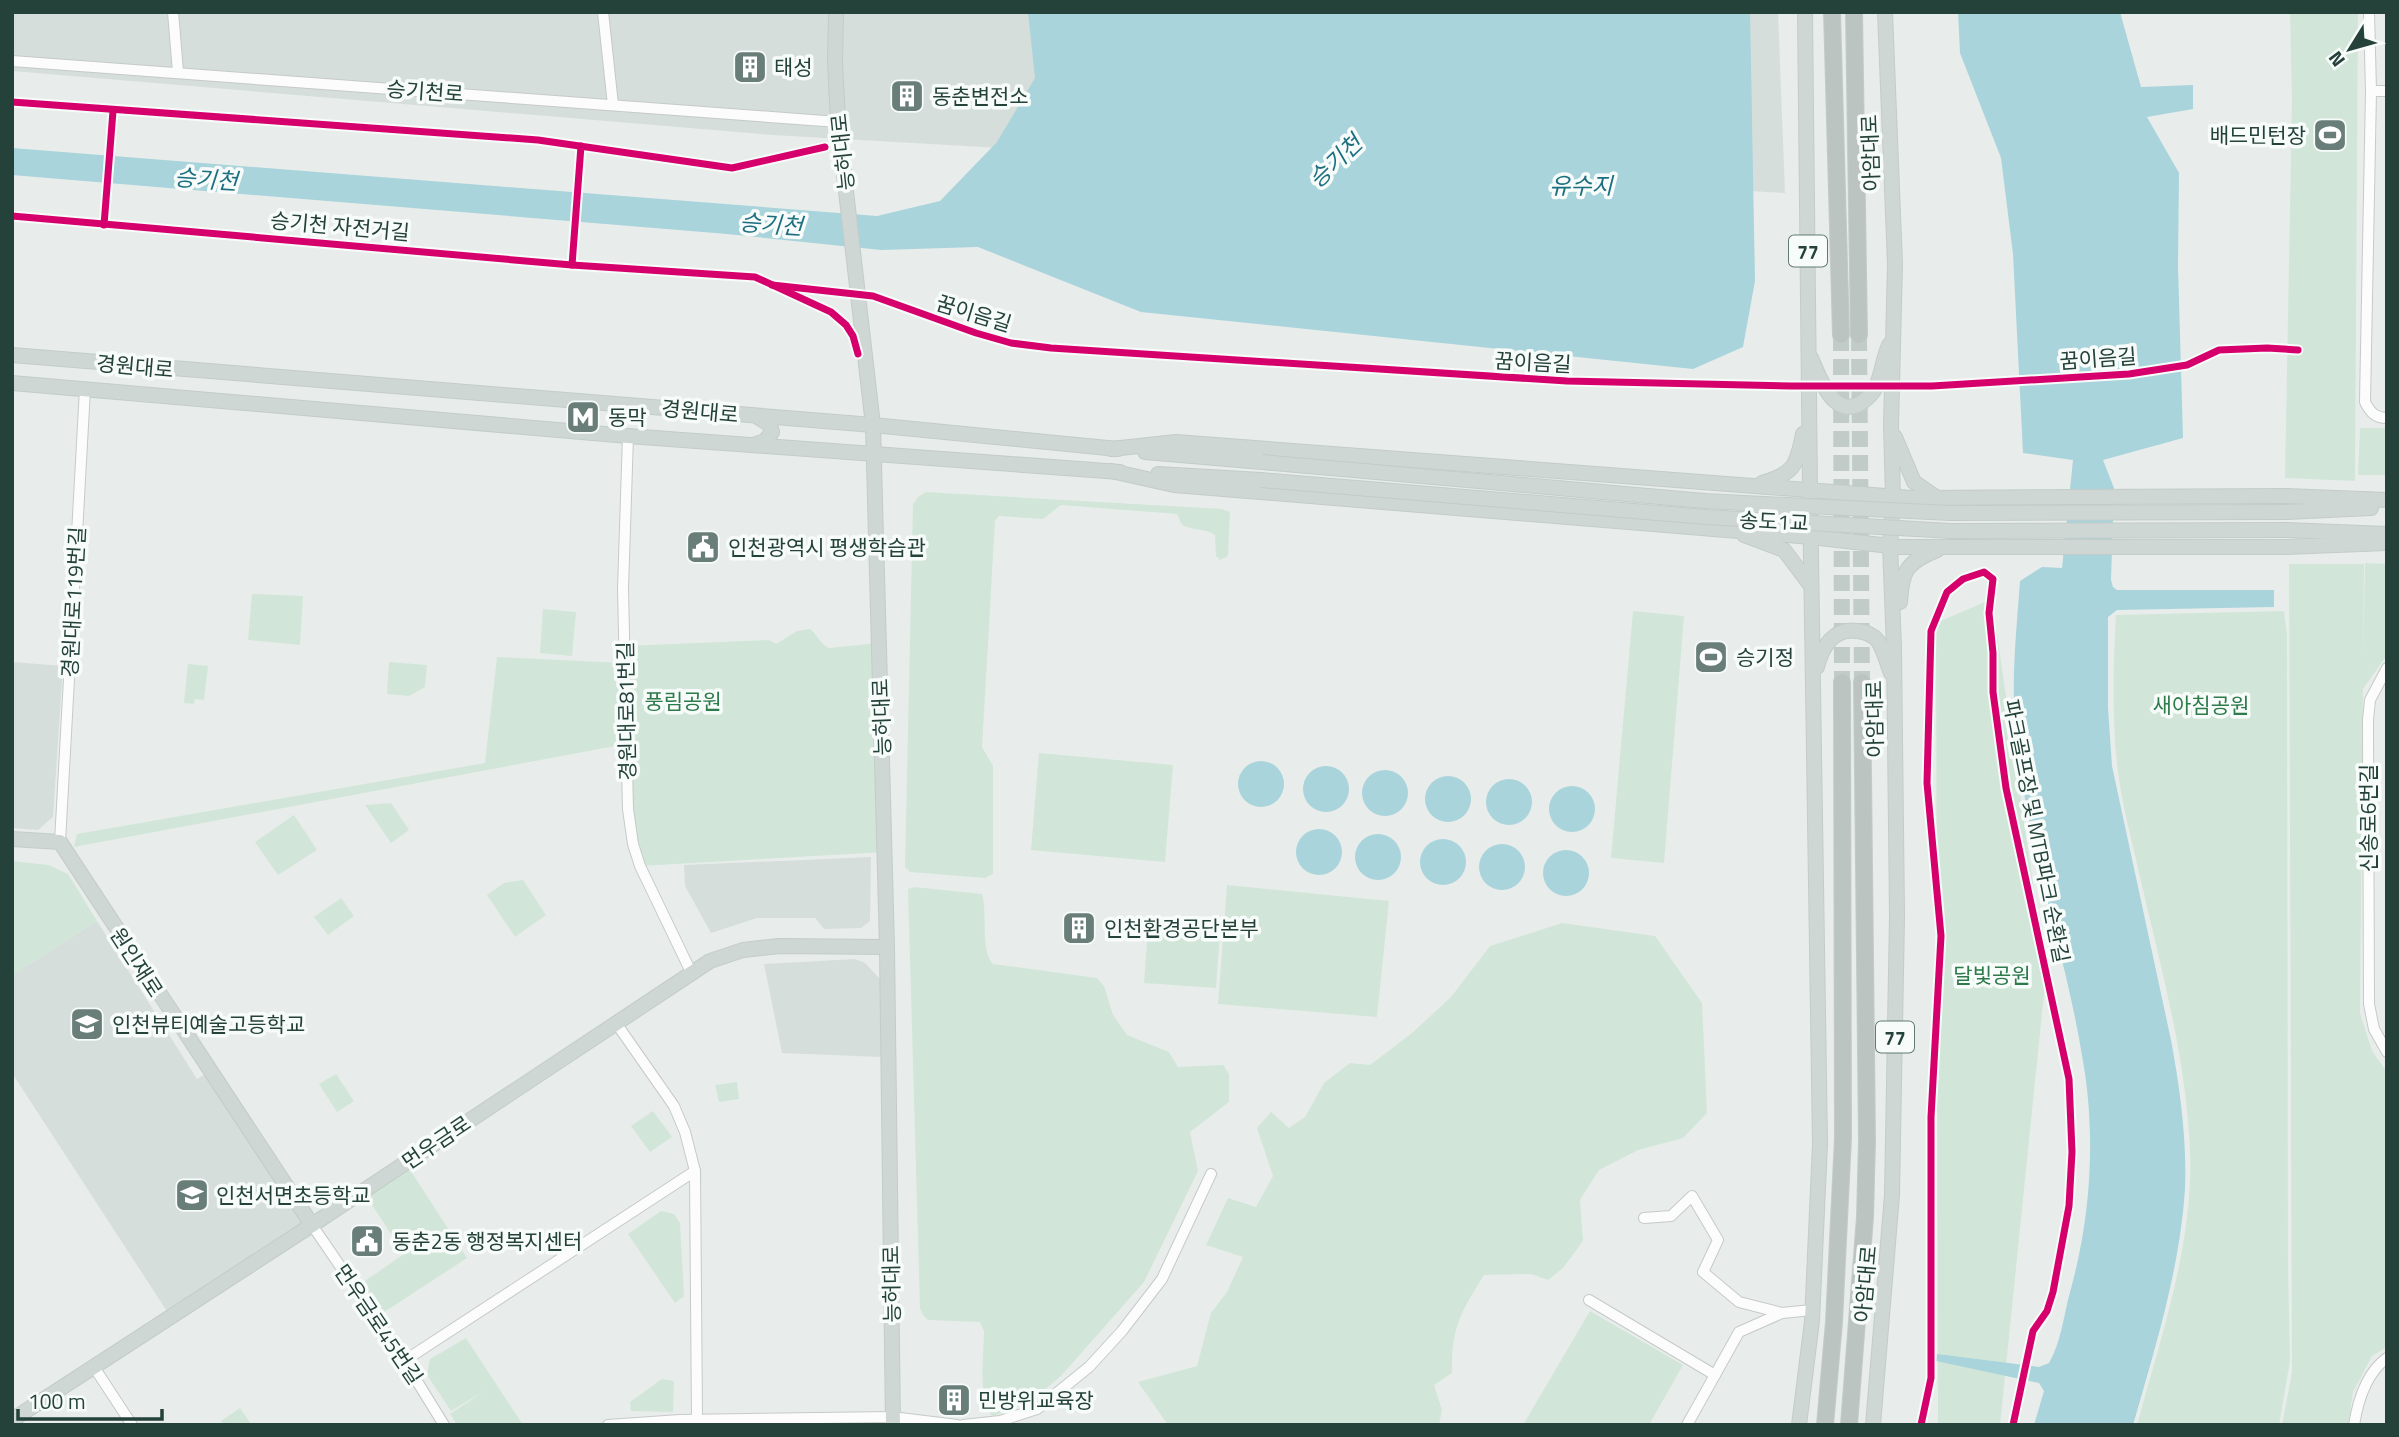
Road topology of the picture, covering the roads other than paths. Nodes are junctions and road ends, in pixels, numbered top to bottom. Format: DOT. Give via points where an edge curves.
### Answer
graph roads {
  1 [pos="173,12"];
  2 [pos="603,12"];
  3 [pos="836,12"];
  4 [pos="1805,12"];
  5 [pos="1832,12"];
  6 [pos="1854,12"];
  7 [pos="1885,12"];
  8 [pos="2369,12"];
  9 [pos="12,61"];
  10 [pos="178,72"];
  11 [pos="2371,91"];
  12 [pos="2387,91"];
  13 [pos="613,105"];
  14 [pos="838,122"];
  15 [pos="1841,335"];
  16 [pos="1859,335"];
  17 [pos="1893,335"];
  18 [pos="1809,354"];
  19 [pos="12,355"];
  20 [pos="86,362"];
  21 [pos="12,383"];
  22 [pos="85,389"];
  23 [pos="1809,409"];
  24 [pos="753,415"];
  25 [pos="2387,418"];
  26 [pos="873,425"];
  27 [pos="1891,425"];
  28 [pos="628,436"];
  29 [pos="752,445"];
  30 [pos="1111,449"];
  31 [pos="874,454"];
  32 [pos="1262,462"];
  33 [pos="1111,471"];
  34 [pos="1261,480"];
  35 [pos="1753,486"];
  36 [pos="1810,491"];
  37 [pos="1893,497"];
  38 [pos="1936,497"];
  39 [pos="2387,500"];
  40 [pos="2387,507"];
  41 [pos="1736,531"];
  42 [pos="2387,534"];
  43 [pos="1811,537"];
  44 [pos="2387,543"];
  45 [pos="1890,546"];
  46 [pos="1963,547"];
  47 [pos="1811,586"];
  48 [pos="1894,648"];
  49 [pos="2387,668"];
  50 [pos="1813,681"];
  51 [pos="1894,681"];
  52 [pos="1842,682"];
  53 [pos="1862,682"];
  54 [pos="12,839"];
  55 [pos="60,842"];
  56 [pos="887,947"];
  57 [pos="691,972"];
  58 [pos="616,1023"];
  59 [pos="2387,1052"];
  60 [pos="695,1171"];
  61 [pos="1211,1174"];
  62 [pos="1644,1218"];
  63 [pos="312,1225"];
  64 [pos="1589,1300"];
  65 [pos="1812,1310"];
  66 [pos="1782,1313"];
  67 [pos="2387,1358"];
  68 [pos="404,1361"];
  69 [pos="94,1367"];
  70 [pos="1715,1375"];
  71 [pos="12,1420"];
  72 [pos="697,1420"];
  73 [pos="893,1421"];
  74 [pos="132,1425"];
  75 [pos="444,1425"];
  76 [pos="608,1425"];
  77 [pos="957,1425"];
  78 [pos="963,1425"];
  79 [pos="1687,1425"];
  80 [pos="1799,1425"];
  81 [pos="1825,1425"];
  82 [pos="1849,1425"];
  83 [pos="1872,1425"];
  84 [pos="2354,1425"];
  1 -- 10 [label="street"];
  2 -- 13 [label="street"];
  3 -- 14 [label="main road, 능허대로"];
  4 -- 18 [label="main road, 77"];
  5 -- 15 [label="highway, 아암대로"];
  6 -- 16 [label="highway, 아암대로"];
  7 -- 17 [label="main road, 아암대로 / 77" via="1895,264"];
  8 -- 11 [label="street"];
  9 -- 10 [label="street, 승기천로"];
  10 -- 13 [label="street, 승기천로"];
  11 -- 12 [label="street"];
  11 -- 25 [label="street" via="2365,402 2371,412"];
  13 -- 14 [label="street, 승기천로"];
  14 -- 26 [label="main road, 능허대로"];
  17 -- 18 [label="main road" via="1875,388 1857,405 1837,404 1829,396"];
  17 -- 27 [label="main road, 아암대로 / 77"];
  18 -- 23 [label="main road, 77"];
  19 -- 20 [label="main road, 경원대로"];
  20 -- 22 [label="main road, 경원대로119번길"];
  20 -- 24 [label="main road, 경원대로"];
  21 -- 22 [label="main road, 경원대로"];
  22 -- 28 [label="main road, 경원대로"];
  22 -- 55 [label="street, 경원대로119번길"];
  23 -- 35 [label="main road" via="1792,470"];
  23 -- 36 [label="main road, 77"];
  24 -- 26 [label="main road, 경원대로"];
  24 -- 29 [label="main road" via="770,425 772,432 765,441"];
  26 -- 30 [label="main road, 경원대로"];
  26 -- 31 [label="main road, 능허대로"];
  27 -- 37 [label="main road, 아암대로 / 77"];
  27 -- 38 [label="main road" via="1914,482"];
  28 -- 29 [label="main road, 경원대로"];
  28 -- 57 [label="street, 경원대로81번길" via="623,589 628,809 640,866"];
  29 -- 31 [label="main road, 경원대로"];
  30 -- 32 [label="main road, 경원대로"];
  30 -- 35 [label="main road" via="1176,442"];
  31 -- 33 [label="main road, 경원대로"];
  31 -- 56 [label="main road, 능허대로"];
  32 -- 40 [label="main road, 송도1교, bridge" via="1705,501 1896,511 2287,512"];
  33 -- 34 [label="main road, 경원대로"];
  33 -- 41 [label="main road" via="1174,485"];
  34 -- 42 [label="main road, 송도1교, bridge" via="1706,517 1951,531"];
  35 -- 36 [label="main road"];
  36 -- 37 [label="main road"];
  36 -- 43 [label="main road, 77"];
  37 -- 38 [label="main road"];
  37 -- 45 [label="main road, 아암대로 / 77"];
  38 -- 39 [label="main road"];
  41 -- 43 [label="main road"];
  41 -- 47 [label="main road" via="1784,550"];
  43 -- 45 [label="main road"];
  43 -- 47 [label="main road, 77"];
  44 -- 46 [label="main road"];
  45 -- 46 [label="main road"];
  45 -- 48 [label="main road, 아암대로 / 77"];
  46 -- 48 [label="main road" via="1926,555 1908,566 1902,579"];
  47 -- 50 [label="main road, 77"];
  48 -- 51 [label="main road, 아암대로 / 77"];
  49 -- 59 [label="street, 신송로6번길" via="2370,700 2368,720 2369,1004 2374,1029"];
  50 -- 51 [label="main road" via="1822,649 1836,634 1851,630 1867,632 1878,641"];
  50 -- 65 [label="main road, 77" via="1820,1144"];
  51 -- 83 [label="main road, 아암대로 / 77" via="1897,916 1892,1195"];
  52 -- 81 [label="highway, 아암대로" via="1843,1138"];
  53 -- 82 [label="highway, 아암대로" via="1867,1140"];
  54 -- 55 [label="main road"];
  55 -- 63 [label="main road, 원인재로"];
  56 -- 57 [label="main road, 먼우금로" via="743,950"];
  56 -- 73 [label="main road, 능허대로"];
  57 -- 58 [label="main road, 먼우금로"];
  58 -- 60 [label="street" via="674,1106"];
  58 -- 63 [label="main road, 먼우금로"];
  60 -- 68 [label="street"];
  60 -- 72 [label="street"];
  61 -- 78 [label="street" via="1163,1279 1089,1367 1037,1409 1000,1421"];
  62 -- 66 [label="street" via="1671,1216 1692,1196 1718,1240 1703,1272 1738,1302"];
  63 -- 68 [label="street, 먼우금로45번길"];
  63 -- 69 [label="main road, 먼우금로"];
  64 -- 70 [label="street"];
  65 -- 66 [label="street"];
  65 -- 80 [label="main road, 77"];
  66 -- 70 [label="street" via="1739,1332"];
  67 -- 84 [label="street" via="2371,1375"];
  68 -- 75 [label="street, 먼우금로45번길"];
  69 -- 71 [label="main road, 먼우금로"];
  69 -- 74 [label="street"];
  70 -- 79 [label="street"];
  72 -- 73 [label="street"];
  72 -- 76 [label="street"];
  73 -- 77 [label="street"];
}
